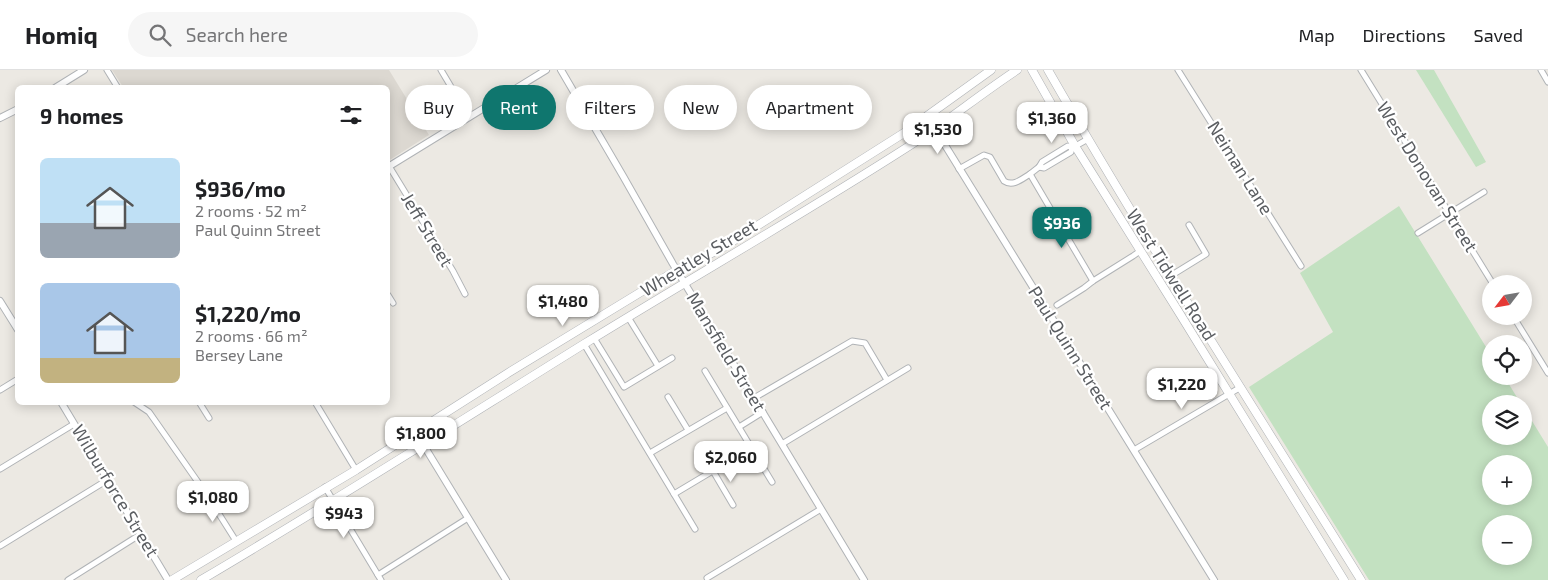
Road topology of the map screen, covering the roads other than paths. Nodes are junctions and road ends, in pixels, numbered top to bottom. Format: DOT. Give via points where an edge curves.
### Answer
graph roads {
  1 [pos="84,70"];
  2 [pos="107,70"];
  3 [pos="441,70"];
  4 [pos="546,70"];
  5 [pos="561,70"];
  6 [pos="991,70"];
  7 [pos="1017,70"];
  8 [pos="1032,70"];
  9 [pos="1048,70"];
  10 [pos="1178,70"];
  11 [pos="1361,70"];
  12 [pos="1541,70"];
  13 [pos="1548,82"];
  14 [pos="60,85"];
  15 [pos="116,85"];
  16 [pos="450,85"];
  17 [pos="15,110"];
  18 [pos="472,115"];
  19 [pos="927,116"];
  20 [pos="0,118"];
  21 [pos="448,130"];
  22 [pos="935,130"];
  23 [pos="1088,139"];
  24 [pos="1073,147"];
  25 [pos="390,166"];
  26 [pos="959,169"];
  27 [pos="390,170"];
  28 [pos="845,171"];
  29 [pos="1030,174"];
  30 [pos="852,182"];
  31 [pos="1484,192"];
  32 [pos="1450,214"];
  33 [pos="762,222"];
  34 [pos="1189,225"];
  35 [pos="769,233"];
  36 [pos="1418,233"];
  37 [pos="1140,251"];
  38 [pos="1301,266"];
  39 [pos="677,270"];
  40 [pos="1172,275"];
  41 [pos="1487,275"];
  42 [pos="1093,281"];
  43 [pos="684,283"];
  44 [pos="464,294"];
  45 [pos="390,299"];
  46 [pos="0,302"];
  47 [pos="392,303"];
  48 [pos="1057,305"];
  49 [pos="1190,306"];
  50 [pos="3,313"];
  51 [pos="1180,314"];
  52 [pos="628,317"];
  53 [pos="1519,325"];
  54 [pos="586,326"];
  55 [pos="15,327"];
  56 [pos="594,338"];
  57 [pos="584,344"];
  58 [pos="672,358"];
  59 [pos="658,366"];
  60 [pos="908,368"];
  61 [pos="704,371"];
  62 [pos="1548,373"];
  63 [pos="501,377"];
  64 [pos="887,380"];
  65 [pos="15,381"];
  66 [pos="1241,387"];
  67 [pos="0,390"];
  68 [pos="510,391"];
  69 [pos="1229,394"];
  70 [pos="668,397"];
  71 [pos="754,398"];
  72 [pos="63,405"];
  73 [pos="138,405"];
  74 [pos="202,405"];
  75 [pos="317,405"];
  76 [pos="727,408"];
  77 [pos="763,412"];
  78 [pos="209,418"];
  79 [pos="74,424"];
  80 [pos="739,427"];
  81 [pos="688,430"];
  82 [pos="415,431"];
  83 [pos="423,444"];
  84 [pos="782,444"];
  85 [pos="751,448"];
  86 [pos="1134,450"];
  87 [pos="650,453"];
  88 [pos="1290,466"];
  89 [pos="0,469"];
  90 [pos="356,470"];
  91 [pos="1276,470"];
  92 [pos="712,471"];
  93 [pos="108,479"];
  94 [pos="772,482"];
  95 [pos="325,488"];
  96 [pos="674,494"];
  97 [pos="332,500"];
  98 [pos="733,505"];
  99 [pos="821,509"];
  100 [pos="468,518"];
  101 [pos="695,529"];
  102 [pos="253,531"];
  103 [pos="141,534"];
  104 [pos="236,541"];
  105 [pos="261,544"];
  106 [pos="0,546"];
  107 [pos="380,578"];
  108 [pos="708,578"];
  109 [pos="68,580"];
  110 [pos="168,580"];
  111 [pos="172,580"];
  112 [pos="201,580"];
  113 [pos="506,580"];
  114 [pos="864,580"];
  115 [pos="1214,580"];
  116 [pos="1344,580"];
  117 [pos="1361,580"];
  1 -- 14 [label="street"];
  2 -- 15 [label="street"];
  3 -- 16 [label="street"];
  4 -- 18 [label="street"];
  5 -- 39 [label="street, Mansfield Street"];
  6 -- 19 [label="main road, Wheatley Street"];
  7 -- 22 [label="main road, Wheatley Street"];
  8 -- 24 [label="main road, West Tidwell Road"];
  9 -- 23 [label="main road, West Tidwell Road"];
  10 -- 38 [label="street, Neiman Lane"];
  11 -- 32 [label="street, West Donovan Street"];
  12 -- 13 [label="street"];
  17 -- 20 [label="street"];
  19 -- 22 [label="street, Paul Quinn Street"];
  19 -- 28 [label="main road, Wheatley Street"];
  21 -- 25 [label="street"];
  22 -- 26 [label="street, Paul Quinn Street"];
  22 -- 30 [label="main road, Wheatley Street"];
  23 -- 24 [label="street"];
  23 -- 40 [label="main road, West Tidwell Road"];
  24 -- 29 [label="street" via="1068,146 1042,162"];
  24 -- 37 [label="main road, West Tidwell Road"];
  26 -- 29 [label="street" via="984,155 990,157 1007,183 1015,183"];
  26 -- 86 [label="street, Paul Quinn Street"];
  27 -- 44 [label="street, Jeff Street"];
  28 -- 30 [label="main road"];
  28 -- 33 [label="main road, Wheatley Street"];
  29 -- 42 [label="street"];
  30 -- 35 [label="main road, Wheatley Street"];
  31 -- 32 [label="street"];
  32 -- 36 [label="street"];
  32 -- 41 [label="street, West Donovan Street"];
  33 -- 35 [label="main road"];
  33 -- 39 [label="main road, Wheatley Street" via="722,248"];
  34 -- 40 [label="street" via="1206,254"];
  35 -- 43 [label="main road, Wheatley Street"];
  37 -- 42 [label="street"];
  37 -- 51 [label="main road, West Tidwell Road"];
  39 -- 43 [label="street, Mansfield Street"];
  39 -- 54 [label="main road, Wheatley Street"];
  40 -- 49 [label="main road, West Tidwell Road"];
  42 -- 48 [label="street"];
  43 -- 52 [label="main road, Wheatley Street"];
  43 -- 71 [label="street, Mansfield Street"];
  45 -- 47 [label="street"];
  46 -- 50 [label="street"];
  49 -- 51 [label="main road"];
  49 -- 66 [label="main road, West Tidwell Road"];
  50 -- 55 [label="street"];
  51 -- 69 [label="main road, West Tidwell Road"];
  52 -- 56 [label="main road, Wheatley Street"];
  52 -- 59 [label="street"];
  53 -- 62 [label="street"];
  54 -- 56 [label="main road"];
  54 -- 63 [label="main road, Wheatley Street"];
  56 -- 57 [label="main road, Wheatley Street"];
  56 -- 59 [label="street" via="624,387"];
  57 -- 68 [label="main road, Wheatley Street"];
  57 -- 87 [label="street"];
  58 -- 59 [label="street"];
  60 -- 64 [label="street"];
  61 -- 76 [label="street"];
  63 -- 68 [label="main road"];
  63 -- 82 [label="main road, Wheatley Street"];
  64 -- 71 [label="street" via="865,343 852,341"];
  64 -- 84 [label="street"];
  65 -- 67 [label="street"];
  66 -- 69 [label="street"];
  66 -- 88 [label="main road, West Tidwell Road"];
  68 -- 83 [label="main road, Wheatley Street"];
  69 -- 86 [label="street"];
  69 -- 91 [label="main road, West Tidwell Road"];
  70 -- 81 [label="street"];
  71 -- 77 [label="street, Mansfield Street"];
  72 -- 79 [label="street, Wilburforce Street"];
  73 -- 104 [label="street" via="149,412 208,495"];
  74 -- 78 [label="street"];
  75 -- 90 [label="street"];
  76 -- 80 [label="street"];
  76 -- 81 [label="street"];
  77 -- 80 [label="street"];
  77 -- 84 [label="street, Mansfield Street"];
  79 -- 89 [label="street"];
  79 -- 93 [label="street, Wilburforce Street"];
  80 -- 85 [label="street"];
  81 -- 87 [label="street"];
  82 -- 83 [label="street"];
  82 -- 90 [label="main road, Wheatley Street"];
  83 -- 97 [label="main road, Wheatley Street"];
  83 -- 100 [label="street"];
  84 -- 99 [label="street, Mansfield Street"];
  85 -- 92 [label="street"];
  85 -- 94 [label="street"];
  86 -- 115 [label="street, Paul Quinn Street"];
  87 -- 96 [label="street"];
  88 -- 91 [label="main road"];
  88 -- 117 [label="main road, West Tidwell Road"];
  90 -- 95 [label="main road, Wheatley Street"];
  91 -- 116 [label="main road, West Tidwell Road"];
  92 -- 96 [label="street"];
  92 -- 98 [label="street"];
  93 -- 103 [label="street, Wilburforce Street"];
  93 -- 106 [label="street"];
  95 -- 97 [label="street"];
  95 -- 102 [label="main road, Wheatley Street"];
  96 -- 101 [label="street"];
  97 -- 105 [label="main road, Wheatley Street"];
  97 -- 107 [label="street"];
  99 -- 108 [label="street"];
  99 -- 114 [label="street, Mansfield Street"];
  100 -- 107 [label="street"];
  100 -- 113 [label="street"];
  102 -- 104 [label="main road, Wheatley Street"];
  102 -- 105 [label="main road"];
  103 -- 109 [label="street"];
  103 -- 110 [label="street, Wilburforce Street"];
  104 -- 111 [label="main road, Wheatley Street"];
  105 -- 112 [label="main road, Wheatley Street"];
}
